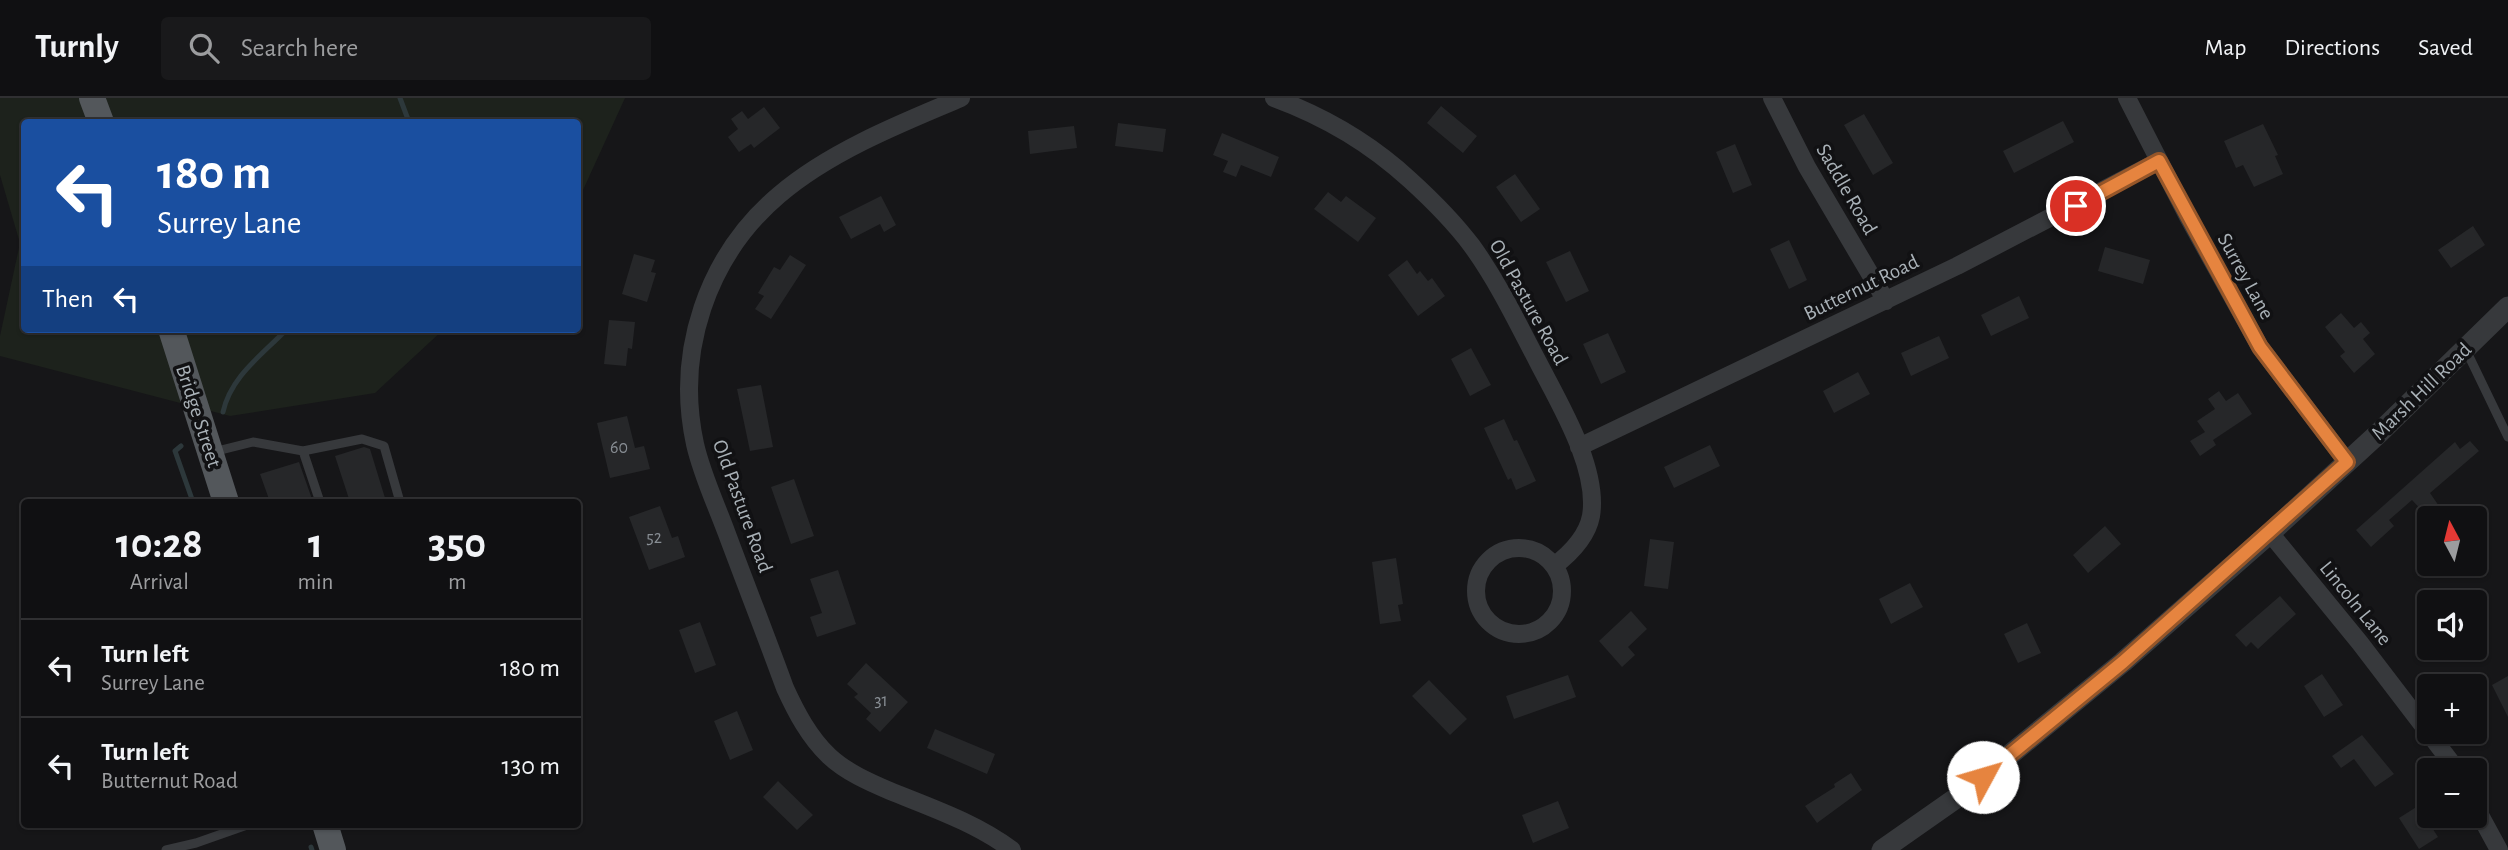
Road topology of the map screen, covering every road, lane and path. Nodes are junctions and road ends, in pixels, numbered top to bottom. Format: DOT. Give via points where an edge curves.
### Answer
graph roads {
  1 [pos="92,98"];
  2 [pos="961,98"];
  3 [pos="1274,98"];
  4 [pos="1772,98"];
  5 [pos="2127,98"];
  6 [pos="100,119"];
  7 [pos="2159,161"];
  8 [pos="1886,301"];
  9 [pos="2508,307"];
  10 [pos="171,333"];
  11 [pos="2465,348"];
  12 [pos="2508,437"];
  13 [pos="1579,447"];
  14 [pos="303,451"];
  15 [pos="211,453"];
  16 [pos="2347,462"];
  17 [pos="225,499"];
  18 [pos="319,499"];
  19 [pos="399,499"];
  20 [pos="2270,533"];
  21 [pos="1554,566"];
  22 [pos="2448,758"];
  23 [pos="239,828"];
  24 [pos="326,828"];
  25 [pos="2487,828"];
  26 [pos="166,850"];
  27 [pos="333,850"];
  28 [pos="1012,850"];
  29 [pos="1882,850"];
  30 [pos="2499,850"];
  1 -- 6 [label="main road"];
  2 -- 28 [label="street, Old Pasture Road" via="834,158 759,213 712,282 694,335 689,390 703,471 785,688 816,741 830,757 864,780 978,828"];
  3 -- 13 [label="street, Old Pasture Road" via="1370,148 1453,223 1504,296"];
  4 -- 8 [label="street, Saddle Road"];
  5 -- 7 [label="street, Surrey Lane"];
  7 -- 8 [label="street, Butternut Road"];
  7 -- 16 [label="street, Surrey Lane" via="2260,347"];
  8 -- 13 [label="street, Butternut Road"];
  9 -- 11 [label="street, Marsh Hill Road"];
  10 -- 15 [label="main road, Bridge Street"];
  11 -- 12 [label="lane"];
  11 -- 16 [label="street, Marsh Hill Road"];
  13 -- 21 [label="street, Old Pasture Road" via="1590,485 1591,515 1578,543"];
  14 -- 15 [label="lane" via="253,442"];
  14 -- 18 [label="lane"];
  14 -- 19 [label="lane" via="362,439 384,446"];
  15 -- 17 [label="main road, Bridge Street"];
  16 -- 20 [label="street, Marsh Hill Road"];
  20 -- 22 [label="street, Lincoln Lane"];
  20 -- 29 [label="street, Marsh Hill Road" via="1962,794"];
  21 -- 21 [label="street" via="1529,549 1499,552 1478,576 1476,596 1483,615 1499,629 1519,634 1548,623 1562,596"];
  23 -- 26 [label="lane"];
  24 -- 27 [label="main road"];
  25 -- 30 [label="street"];
}
